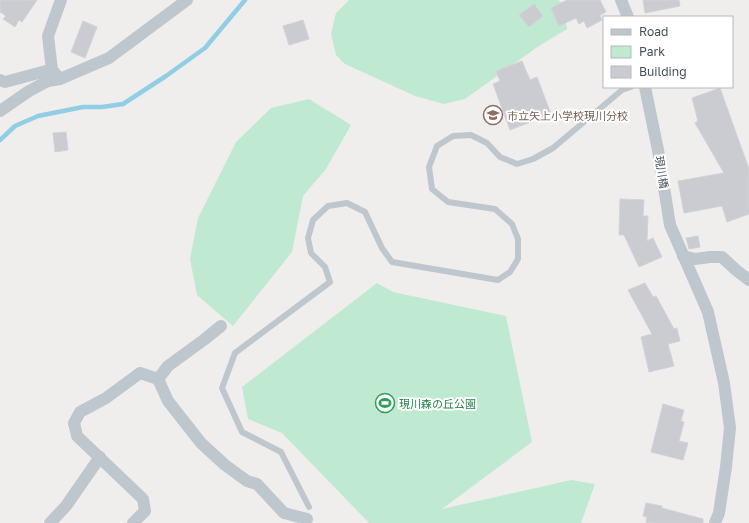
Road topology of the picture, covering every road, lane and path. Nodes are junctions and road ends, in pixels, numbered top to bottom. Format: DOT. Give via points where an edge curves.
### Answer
graph roads {
  1 [pos="61,0"];
  2 [pos="187,0"];
  3 [pos="622,0"];
  4 [pos="628,16"];
  5 [pos="0,80"];
  6 [pos="54,80"];
  7 [pos="628,88"];
  8 [pos="645,88"];
  9 [pos="0,111"];
  10 [pos="683,256"];
  11 [pos="749,280"];
  12 [pos="221,326"];
  13 [pos="158,380"];
  14 [pos="100,457"];
  15 [pos="309,507"];
  16 [pos="307,519"];
  17 [pos="50,523"];
  18 [pos="133,523"];
  19 [pos="715,523"];
  1 -- 6 [label="street" via="48,36"];
  2 -- 6 [label="street" via="109,58"];
  3 -- 4 [label="street"];
  5 -- 6 [label="street" via="5,82 46,71"];
  6 -- 9 [label="street" via="29,91"];
  7 -- 15 [label="lane" via="622,90 553,148 533,159 516,164 500,158 486,143 471,135 453,136 437,146 429,167 432,189 448,202 495,209 512,224 518,239 518,259 510,272 498,280 392,262 382,248 365,212 347,203 328,206 313,220 308,238 311,253 325,267 330,282 235,353 222,388 242,432 281,452"];
  8 -- 10 [label="street, 現川橋" via="670,225"];
  10 -- 11 [label="street" via="695,259 722,257"];
  10 -- 19 [label="street, 現川橋" via="708,312 724,383 730,428 719,513"];
  12 -- 13 [label="street" via="168,366"];
  13 -- 14 [label="street" via="140,373 106,398 80,412 74,423 77,436"];
  13 -- 16 [label="street" via="168,402 201,443 225,465 247,481 257,484 284,513"];
  14 -- 17 [label="street" via="66,506"];
  14 -- 18 [label="street" via="143,499 145,511"];
}
